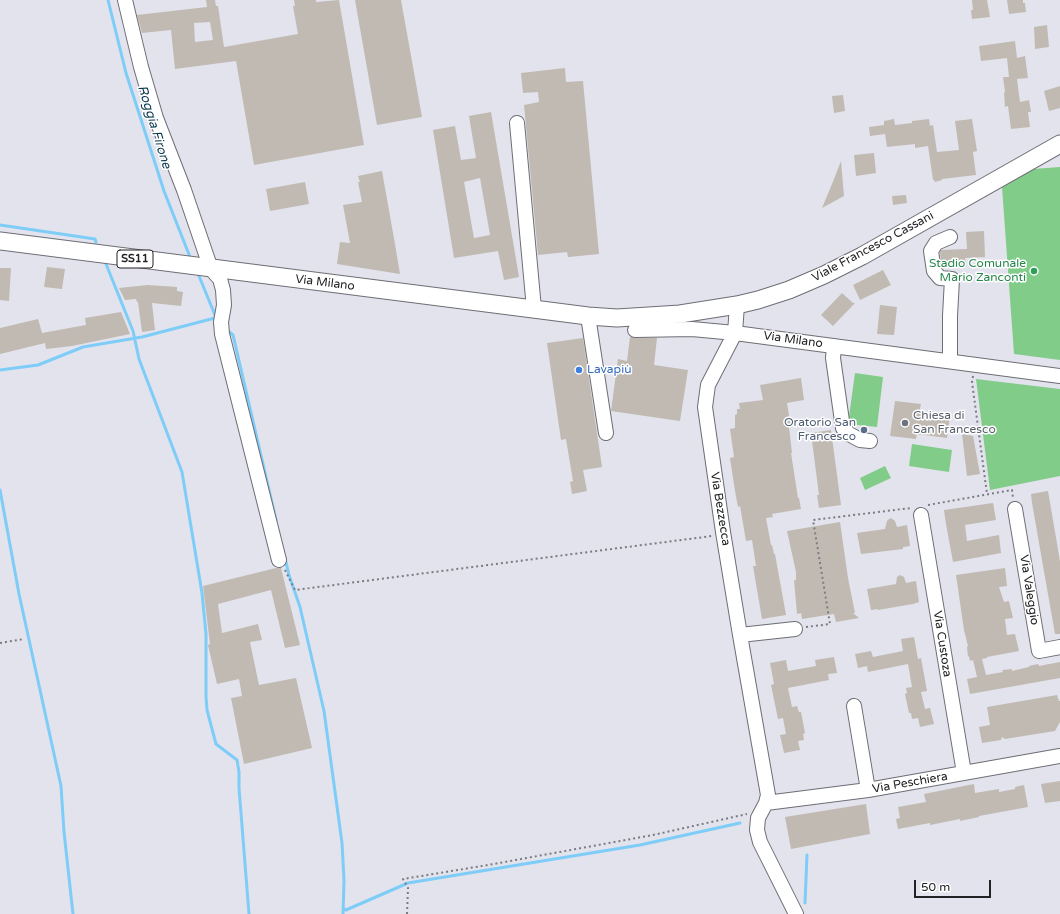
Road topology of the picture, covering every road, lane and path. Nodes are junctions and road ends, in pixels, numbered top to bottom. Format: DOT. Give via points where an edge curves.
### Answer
graph roads {
  1 [pos="125,0"];
  2 [pos="517,123"];
  3 [pos="1056,149"];
  4 [pos="950,237"];
  5 [pos="0,241"];
  6 [pos="211,269"];
  7 [pos="737,305"];
  8 [pos="534,309"];
  9 [pos="588,316"];
  10 [pos="650,316"];
  11 [pos="635,330"];
  12 [pos="735,333"];
  13 [pos="834,346"];
  14 [pos="950,361"];
  15 [pos="974,364"];
  16 [pos="1060,376"];
  17 [pos="606,433"];
  18 [pos="870,441"];
  19 [pos="987,494"];
  20 [pos="920,509"];
  21 [pos="1015,509"];
  22 [pos="723,532"];
  23 [pos="279,560"];
  24 [pos="795,629"];
  25 [pos="740,635"];
  26 [pos="24,639"];
  27 [pos="0,643"];
  28 [pos="1060,647"];
  29 [pos="854,706"];
  30 [pos="1060,756"];
  31 [pos="964,773"];
  32 [pos="868,790"];
  33 [pos="764,806"];
  34 [pos="407,914"];
  35 [pos="796,914"];
  1 -- 6 [label="street" via="140,67 156,118"];
  2 -- 8 [label="street"];
  3 -- 7 [label="main road, Viale Francesco Cassani" via="824,275 789,290"];
  4 -- 14 [label="street" via="936,243 931,251 934,271 940,278 952,279"];
  5 -- 6 [label="main road, Via Milano / SS11"];
  6 -- 8 [label="main road, Via Milano / SS11"];
  6 -- 23 [label="street" via="220,279 223,290 222,334"];
  7 -- 10 [label="main road, Viale Francesco Cassani"];
  7 -- 12 [label="street"];
  8 -- 9 [label="main road, Via Milano"];
  9 -- 10 [label="main road, Via Milano"];
  9 -- 17 [label="street"];
  11 -- 12 [label="street, Via Milano" via="693,329"];
  12 -- 13 [label="street, Via Milano"];
  12 -- 22 [label="street, Via Bezzecca" via="708,385 705,407"];
  13 -- 14 [label="street, Via Milano"];
  13 -- 18 [label="street" via="833,358 843,428 860,440"];
  14 -- 15 [label="street, Via Milano"];
  15 -- 16 [label="street, Via Milano"];
  15 -- 19 [label="path" via="972,382"];
  19 -- 20 [label="path"];
  19 -- 21 [label="path" via="1012,490"];
  20 -- 24 [label="path" via="813,520 830,624"];
  20 -- 31 [label="street, Via Custoza"];
  21 -- 28 [label="street, Via Valeggio" via="1039,651"];
  22 -- 23 [label="path" via="708,537 295,590"];
  22 -- 25 [label="street, Via Bezzecca"];
  24 -- 25 [label="street"];
  25 -- 33 [label="street, Via Bezzecca" via="768,795"];
  26 -- 27 [label="path"];
  29 -- 32 [label="street"];
  30 -- 31 [label="street, Via Peschiera"];
  31 -- 32 [label="street, Via Peschiera"];
  32 -- 33 [label="street, Via Peschiera"];
  33 -- 34 [label="path" via="746,814 653,835 403,879 408,888"];
  33 -- 35 [label="street, Via Bezzecca" via="757,825 760,842"];
}
